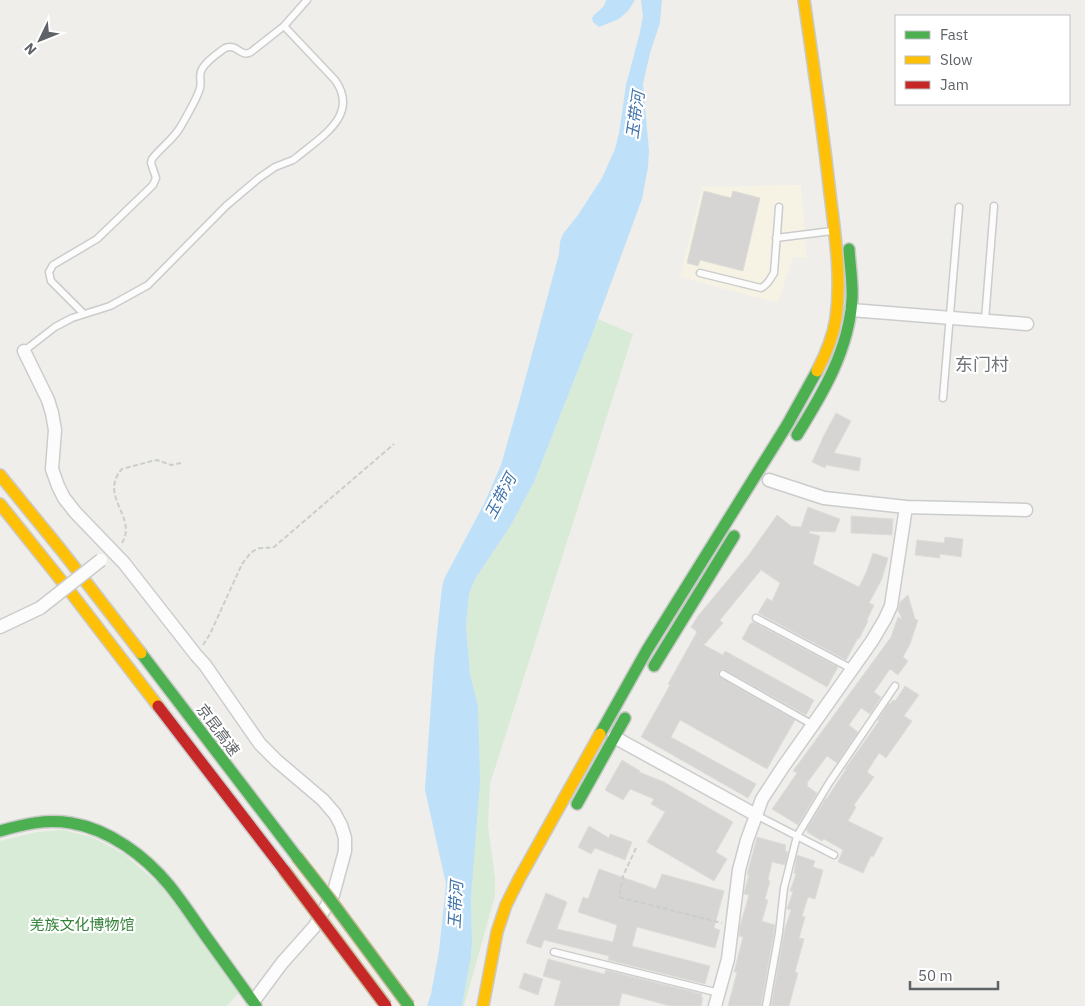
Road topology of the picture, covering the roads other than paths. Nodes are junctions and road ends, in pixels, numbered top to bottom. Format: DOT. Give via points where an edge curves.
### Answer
graph roads {
  1 [pos="307,0"];
  2 [pos="804,0"];
  3 [pos="284,26"];
  4 [pos="994,206"];
  5 [pos="779,207"];
  6 [pos="959,208"];
  7 [pos="834,230"];
  8 [pos="776,238"];
  9 [pos="848,241"];
  10 [pos="700,273"];
  11 [pos="851,310"];
  12 [pos="84,314"];
  13 [pos="950,318"];
  14 [pos="985,320"];
  15 [pos="1027,324"];
  16 [pos="24,351"];
  17 [pos="943,398"];
  18 [pos="789,448"];
  19 [pos="0,475"];
  20 [pos="769,480"];
  21 [pos="0,504"];
  22 [pos="906,507"];
  23 [pos="1026,510"];
  24 [pos="738,529"];
  25 [pos="113,552"];
  26 [pos="756,618"];
  27 [pos="0,627"];
  28 [pos="852,670"];
  29 [pos="650,673"];
  30 [pos="723,674"];
  31 [pos="894,686"];
  32 [pos="632,705"];
  33 [pos="813,725"];
  34 [pos="614,737"];
  35 [pos="573,810"];
  36 [pos="756,814"];
  37 [pos="0,831"];
  38 [pos="797,836"];
  39 [pos="834,855"];
  40 [pos="554,952"];
  41 [pos="719,993"];
  42 [pos="254,1004"];
  43 [pos="386,1006"];
  44 [pos="409,1006"];
  45 [pos="483,1006"];
  46 [pos="715,1006"];
  47 [pos="766,1006"];
  1 -- 3 [label="lane"];
  2 -- 7 [label="main road"];
  3 -- 12 [label="lane" via="248,54 229,47 205,64 200,70 200,90 181,127 152,159 156,178 152,185 97,239 53,265 49,272 51,281"];
  3 -- 12 [label="lane" via="341,88 344,103 338,121 297,157 259,178 226,206 148,285 110,306"];
  4 -- 14 [label="lane"];
  5 -- 8 [label="lane"];
  6 -- 13 [label="lane"];
  7 -- 8 [label="lane"];
  7 -- 45 [label="main road" via="838,300 836,322 824,358 787,425 647,650 519,878 501,920"];
  8 -- 10 [label="lane" via="774,273 765,286 760,288"];
  9 -- 11 [label="main road"];
  11 -- 13 [label="street"];
  11 -- 18 [label="main road" via="846,340 837,364"];
  12 -- 16 [label="lane" via="55,327"];
  13 -- 14 [label="street"];
  13 -- 17 [label="lane"];
  14 -- 15 [label="street"];
  16 -- 25 [label="street" via="52,413 55,430 52,470 58,486 64,498"];
  19 -- 44 [label="main road, 京昆高速, bridge" via="117,622"];
  20 -- 22 [label="street" via="824,498"];
  21 -- 43 [label="main road, bridge" via="103,633"];
  22 -- 23 [label="street"];
  22 -- 28 [label="street" via="891,606 880,629"];
  24 -- 29 [label="main road"];
  25 -- 27 [label="street, bridge" via="40,608"];
  25 -- 42 [label="street" via="205,665 260,744 323,800 341,825 345,851 333,894 314,927 282,963"];
  26 -- 28 [label="lane"];
  28 -- 33 [label="street"];
  30 -- 33 [label="lane"];
  31 -- 38 [label="lane"];
  32 -- 34 [label="main road"];
  33 -- 36 [label="street" via="762,799"];
  34 -- 35 [label="main road"];
  34 -- 36 [label="street"];
  36 -- 38 [label="lane"];
  36 -- 41 [label="street" via="739,870 728,959"];
  37 -- 42 [label="main road" via="32,822 62,822 92,828 120,842 169,884"];
  38 -- 39 [label="lane"];
  38 -- 47 [label="lane" via="784,888"];
  40 -- 41 [label="lane"];
  41 -- 46 [label="street"];
}
